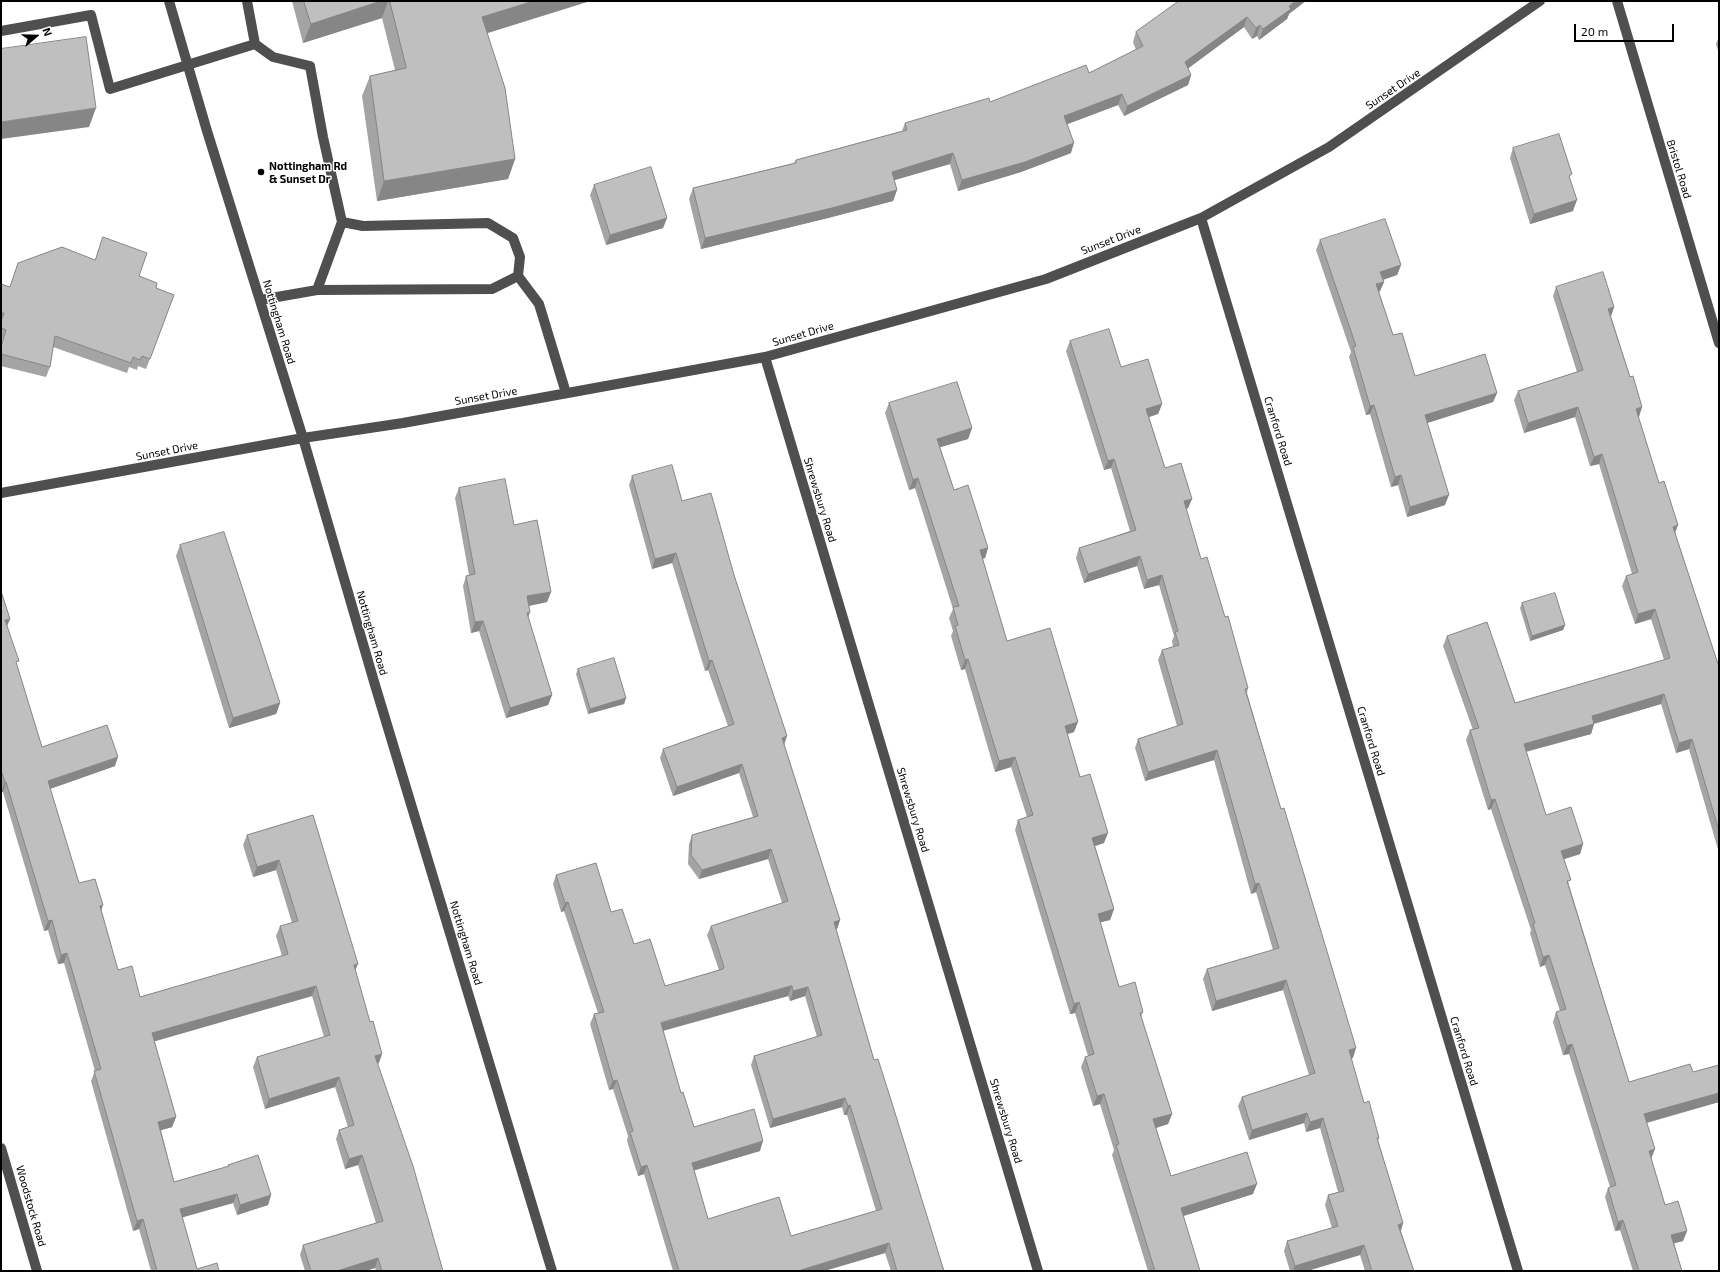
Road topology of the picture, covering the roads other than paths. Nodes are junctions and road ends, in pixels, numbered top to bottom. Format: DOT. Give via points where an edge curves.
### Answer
graph roads {
  1 [pos="169,1"];
  2 [pos="247,1"];
  3 [pos="1540,1"];
  4 [pos="1616,1"];
  5 [pos="1,31"];
  6 [pos="255,44"];
  7 [pos="188,64"];
  8 [pos="1201,218"];
  9 [pos="342,222"];
  10 [pos="518,276"];
  11 [pos="317,290"];
  12 [pos="260,300"];
  13 [pos="1719,343"];
  14 [pos="765,357"];
  15 [pos="566,393"];
  16 [pos="303,438"];
  17 [pos="1,493"];
  18 [pos="1,1148"];
  19 [pos="37,1271"];
  20 [pos="552,1271"];
  21 [pos="1038,1271"];
  22 [pos="1518,1271"];
  1 -- 7 [label="street, Nottingham Road"];
  2 -- 6 [label="street"];
  3 -- 8 [label="street, Sunset Drive" via="1329,147"];
  4 -- 13 [label="street, Bristol Road"];
  5 -- 7 [label="street" via="92,15 110,89"];
  6 -- 7 [label="street"];
  6 -- 9 [label="street" via="273,57 310,66"];
  7 -- 12 [label="street, Nottingham Road"];
  8 -- 14 [label="street, Sunset Drive" via="1046,279"];
  8 -- 22 [label="street, Cranford Road"];
  9 -- 10 [label="street" via="363,226 488,223 513,238 520,257"];
  9 -- 11 [label="street"];
  10 -- 11 [label="street" via="492,289"];
  10 -- 15 [label="street" via="539,304"];
  11 -- 12 [label="street"];
  12 -- 16 [label="street, Nottingham Road"];
  14 -- 15 [label="street, Sunset Drive"];
  14 -- 21 [label="street, Shrewsbury Road"];
  15 -- 16 [label="street, Sunset Drive" via="403,423"];
  16 -- 17 [label="street, Sunset Drive"];
  16 -- 20 [label="street, Nottingham Road"];
  18 -- 19 [label="street, Woodstock Road"];
}
